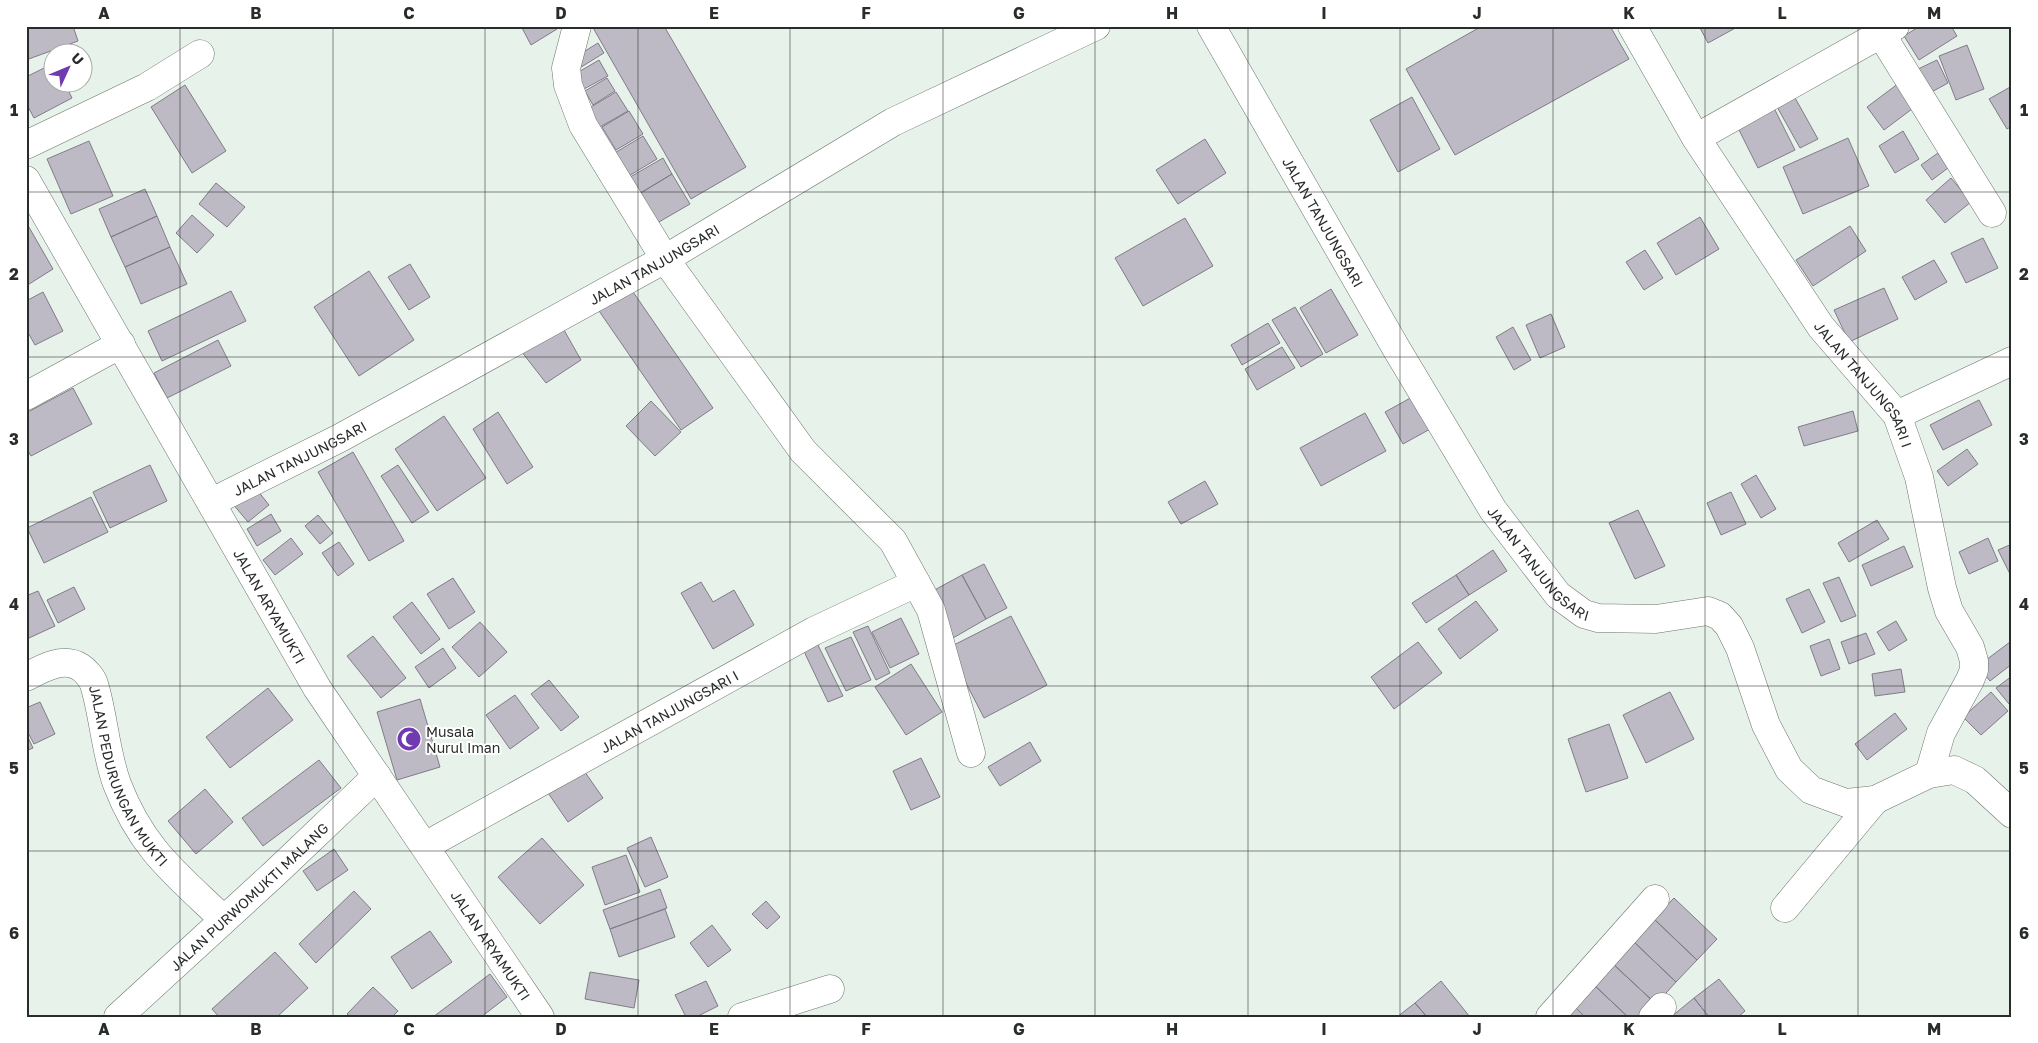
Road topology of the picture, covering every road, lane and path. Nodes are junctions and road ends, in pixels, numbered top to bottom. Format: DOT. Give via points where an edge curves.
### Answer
graph roads {
  1 [pos="577,26"];
  2 [pos="1096,26"];
  3 [pos="1211,26"];
  4 [pos="1632,26"];
  5 [pos="1888,30"];
  6 [pos="200,54"];
  7 [pos="1696,138"];
  8 [pos="26,145"];
  9 [pos="26,180"];
  10 [pos="1992,213"];
  11 [pos="666,259"];
  12 [pos="121,344"];
  13 [pos="2012,361"];
  14 [pos="26,396"];
  15 [pos="1897,415"];
  16 [pos="212,502"];
  17 [pos="916,583"];
  18 [pos="26,677"];
  19 [pos="971,753"];
  20 [pos="1929,774"];
  21 [pos="377,776"];
  22 [pos="1875,800"];
  23 [pos="2011,810"];
  24 [pos="425,846"];
  25 [pos="1655,899"];
  26 [pos="1785,908"];
  27 [pos="223,919"];
  28 [pos="830,989"];
  29 [pos="118,1017"];
  30 [pos="540,1017"];
  31 [pos="742,1017"];
  32 [pos="1550,1017"];
  1 -- 11 [label="street" via="566,68 575,105 583,125"];
  2 -- 11 [label="street, JALAN TANJUNGSARI" via="893,122"];
  3 -- 22 [label="street, JALAN TANJUNGSARI" via="1488,501 1544,578 1571,606 1598,618 1669,618 1708,611 1720,616 1740,648 1766,725 1789,769 1811,790 1834,799 1846,803"];
  4 -- 7 [label="street, JALAN TANJUNGSARI I"];
  5 -- 7 [label="street"];
  5 -- 10 [label="street"];
  6 -- 8 [label="street" via="147,87"];
  7 -- 15 [label="street, JALAN TANJUNGSARI I" via="1821,327"];
  9 -- 12 [label="street, JALAN ARYAMUKTI"];
  11 -- 16 [label="street, JALAN TANJUNGSARI" via="340,438"];
  11 -- 17 [label="street" via="803,451 893,541"];
  12 -- 14 [label="street"];
  12 -- 16 [label="street, JALAN ARYAMUKTI"];
  13 -- 15 [label="street"];
  15 -- 20 [label="street, JALAN TANJUNGSARI I" via="1919,478 1949,611 1970,647 1974,661 1970,680 1941,733"];
  16 -- 21 [label="street, JALAN ARYAMUKTI" via="317,688"];
  17 -- 19 [label="street" via="930,610"];
  17 -- 24 [label="street, JALAN TANJUNGSARI I" via="814,631"];
  18 -- 27 [label="street, JALAN PEDURUNGAN MUKTI" via="45,667 68,663 78,666 94,682 106,747 132,819 172,872"];
  20 -- 22 [label="street, JALAN TANJUNGSARI"];
  20 -- 23 [label="street, JALAN TANJUNGSARI" via="1946,770 1962,772"];
  21 -- 24 [label="street, JALAN ARYAMUKTI"];
  21 -- 27 [label="street, JALAN PURWOMUKTI MALANG"];
  22 -- 26 [label="street"];
  24 -- 30 [label="street, JALAN ARYAMUKTI"];
  25 -- 32 [label="street"];
  27 -- 29 [label="street, JALAN PURWOMUKTI MALANG"];
  28 -- 31 [label="street"];
}
